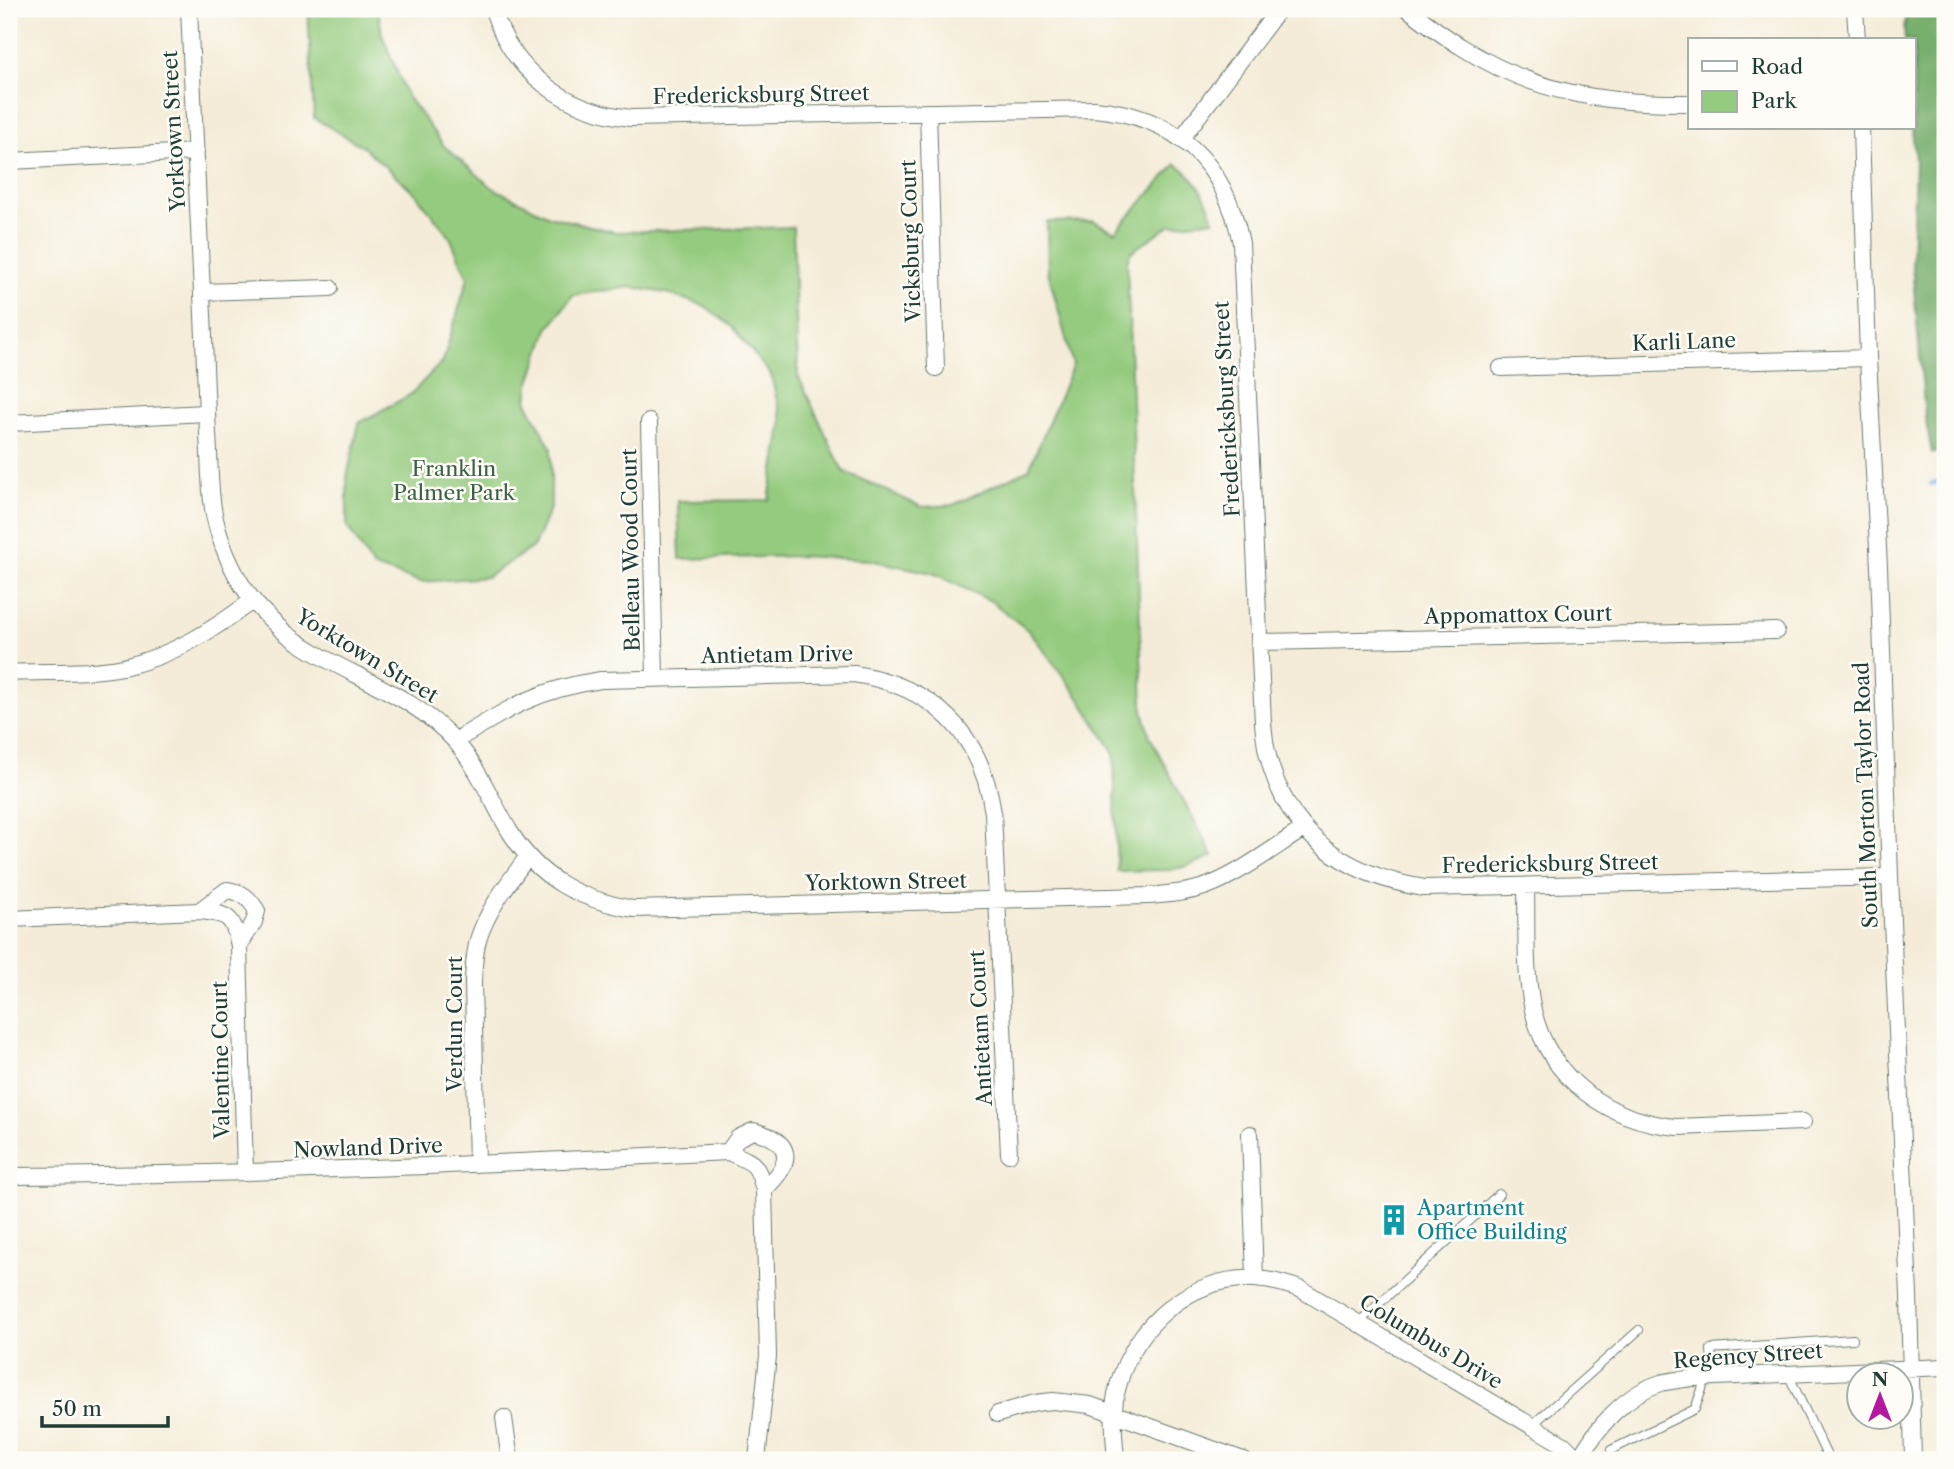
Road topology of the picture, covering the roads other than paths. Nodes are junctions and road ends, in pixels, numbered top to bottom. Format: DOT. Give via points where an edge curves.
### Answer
graph roads {
  1 [pos="189,9"];
  2 [pos="493,9"];
  3 [pos="1279,9"];
  4 [pos="1855,9"];
  5 [pos="1418,12"];
  6 [pos="1857,38"];
  7 [pos="1688,103"];
  8 [pos="928,113"];
  9 [pos="1861,130"];
  10 [pos="1181,139"];
  11 [pos="195,152"];
  12 [pos="9,160"];
  13 [pos="330,288"];
  14 [pos="202,292"];
  15 [pos="1868,358"];
  16 [pos="936,368"];
  17 [pos="1501,368"];
  18 [pos="206,413"];
  19 [pos="9,422"];
  20 [pos="649,422"];
  21 [pos="253,600"];
  22 [pos="1776,631"];
  23 [pos="1260,642"];
  24 [pos="9,673"];
  25 [pos="655,678"];
  26 [pos="455,741"];
  27 [pos="1305,828"];
  28 [pos="527,856"];
  29 [pos="1890,877"];
  30 [pos="1526,886"];
  31 [pos="996,900"];
  32 [pos="199,911"];
  33 [pos="9,919"];
  34 [pos="239,946"];
  35 [pos="1803,1122"];
  36 [pos="1250,1134"];
  37 [pos="728,1152"];
  38 [pos="1009,1154"];
  39 [pos="477,1164"];
  40 [pos="245,1172"];
  41 [pos="9,1176"];
  42 [pos="764,1190"];
  43 [pos="1499,1194"];
  44 [pos="1255,1279"];
  45 [pos="1358,1323"];
  46 [pos="1639,1330"];
  47 [pos="1853,1339"];
  48 [pos="1910,1360"];
  49 [pos="1945,1367"];
  50 [pos="1916,1368"];
  51 [pos="1846,1371"];
  52 [pos="1788,1374"];
  53 [pos="1709,1378"];
  54 [pos="998,1414"];
  55 [pos="1113,1414"];
  56 [pos="504,1418"];
  57 [pos="1531,1426"];
  58 [pos="1912,1430"];
  59 [pos="1611,1450"];
  60 [pos="510,1460"];
  61 [pos="757,1460"];
  62 [pos="1116,1460"];
  63 [pos="1242,1460"];
  64 [pos="1578,1460"];
  65 [pos="1829,1460"];
  66 [pos="1913,1460"];
  1 -- 11 [label="street, Yorktown Street"];
  2 -- 8 [label="street, Fredericksburg Street" via="508,44 524,66 568,101 599,113 631,118"];
  3 -- 10 [label="street"];
  4 -- 6 [label="street"];
  5 -- 7 [label="street" via="1460,46 1538,84 1623,102"];
  8 -- 10 [label="street, Fredericksburg Street" via="1106,110 1148,120"];
  8 -- 16 [label="street, Vicksburg Court"];
  9 -- 15 [label="street, South Morton Taylor Road"];
  10 -- 23 [label="street, Fredericksburg Street" via="1222,185 1241,243"];
  11 -- 12 [label="street"];
  11 -- 14 [label="street, Yorktown Street"];
  13 -- 14 [label="street"];
  14 -- 18 [label="street, Yorktown Street"];
  15 -- 17 [label="street, Karli Lane"];
  15 -- 29 [label="street, South Morton Taylor Road"];
  18 -- 19 [label="street"];
  18 -- 21 [label="street, Yorktown Street" via="216,522 228,559"];
  20 -- 25 [label="street, Belleau Wood Court"];
  21 -- 24 [label="street" via="184,646 152,659 95,670"];
  21 -- 26 [label="street, Yorktown Street" via="290,636 407,700"];
  22 -- 23 [label="street, Appomattox Court"];
  23 -- 27 [label="street, Fredericksburg Street" via="1268,754 1283,795"];
  25 -- 26 [label="street, Antietam Drive" via="601,680 552,690 513,706"];
  25 -- 31 [label="street, Antietam Drive" via="854,674 892,682 926,699 960,730 985,775 993,813"];
  26 -- 28 [label="street, Yorktown Street"];
  27 -- 30 [label="street, Fredericksburg Street" via="1344,862 1396,883 1424,888"];
  27 -- 31 [label="street, Yorktown Street" via="1222,880 1175,894"];
  28 -- 31 [label="street, Yorktown Street" via="576,893 633,909"];
  28 -- 39 [label="street, Verdun Court" via="487,919 474,955"];
  29 -- 30 [label="street, Fredericksburg Street"];
  29 -- 48 [label="street, South Morton Taylor Road"];
  30 -- 35 [label="street" via="1533,1010 1546,1046 1586,1093 1621,1115 1659,1125"];
  31 -- 38 [label="street, Antietam Court"];
  32 -- 33 [label="street, Valentine Court"];
  32 -- 34 [label="street, Valentine Court" via="229,919 236,927"];
  32 -- 34 [label="street" via="227,890 251,900 257,911"];
  34 -- 40 [label="street, Valentine Court"];
  36 -- 44 [label="street"];
  37 -- 39 [label="street, Nowland Drive"];
  37 -- 42 [label="street" via="752,1162"];
  37 -- 42 [label="street" via="738,1138 754,1130 776,1138 785,1159"];
  39 -- 40 [label="street, Nowland Drive"];
  40 -- 41 [label="street, Nowland Drive"];
  42 -- 61 [label="street" via="768,1356"];
  43 -- 45 [label="lane"];
  44 -- 45 [label="street, Columbus Drive" via="1302,1290"];
  44 -- 55 [label="street, Columbus Drive" via="1208,1286 1158,1317 1126,1361"];
  45 -- 57 [label="street, Columbus Drive"];
  46 -- 57 [label="lane"];
  47 -- 53 [label="lane" via="1711,1349"];
  49 -- 50 [label="street, Regency Street"];
  51 -- 52 [label="street, Regency Street"];
  52 -- 53 [label="street, Regency Street"];
  52 -- 65 [label="lane"];
  53 -- 59 [label="lane" via="1695,1409"];
  53 -- 64 [label="street, Regency Street" via="1663,1382 1631,1398 1589,1441"];
  54 -- 55 [label="street" via="1053,1401 1090,1405"];
  55 -- 62 [label="street, Columbus Drive"];
  55 -- 63 [label="street"];
  56 -- 60 [label="street"];
  57 -- 64 [label="street, Columbus Drive" via="1564,1445"];
  58 -- 66 [label="street, South Morton Taylor Road"];
}
